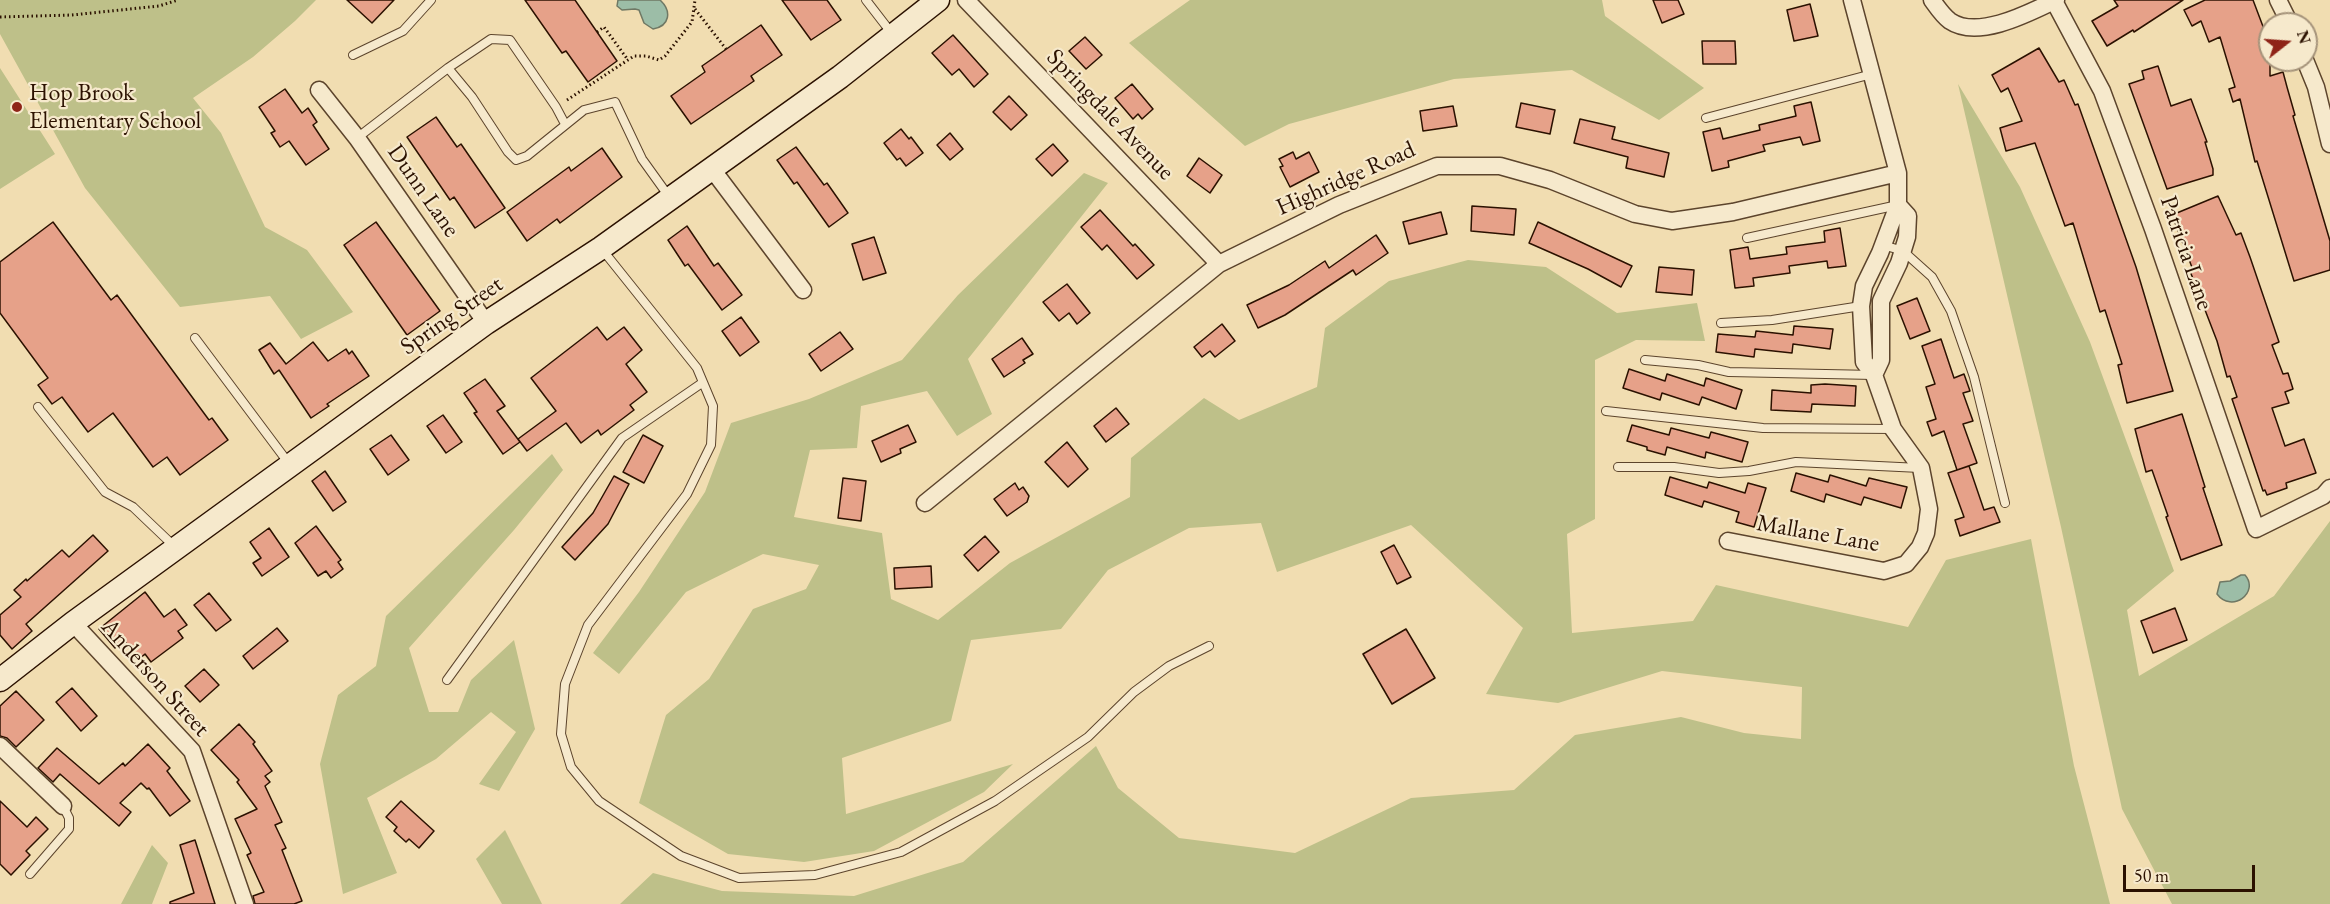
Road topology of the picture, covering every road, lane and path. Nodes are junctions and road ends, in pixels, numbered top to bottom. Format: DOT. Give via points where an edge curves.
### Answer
graph roads {
  1 [pos="178,0"];
  2 [pos="431,0"];
  3 [pos="695,0"];
  4 [pos="866,0"];
  5 [pos="938,0"];
  6 [pos="966,0"];
  7 [pos="1852,0"];
  8 [pos="1932,0"];
  9 [pos="2055,0"];
  10 [pos="694,8"];
  11 [pos="0,17"];
  12 [pos="597,32"];
  13 [pos="893,35"];
  14 [pos="726,49"];
  15 [pos="353,55"];
  16 [pos="628,60"];
  17 [pos="448,68"];
  18 [pos="2310,72"];
  19 [pos="1872,74"];
  20 [pos="319,90"];
  21 [pos="556,107"];
  22 [pos="1706,118"];
  23 [pos="565,124"];
  24 [pos="357,138"];
  25 [pos="2330,144"];
  26 [pos="712,169"];
  27 [pos="1898,173"];
  28 [pos="670,199"];
  29 [pos="1898,205"];
  30 [pos="1747,238"];
  31 [pos="1883,244"];
  32 [pos="601,248"];
  33 [pos="1903,251"];
  34 [pos="1219,264"];
  35 [pos="803,290"];
  36 [pos="1861,306"];
  37 [pos="486,323"];
  38 [pos="1721,323"];
  39 [pos="195,338"];
  40 [pos="1645,360"];
  41 [pos="1874,375"];
  42 [pos="702,383"];
  43 [pos="38,407"];
  44 [pos="1606,411"];
  45 [pos="1893,429"];
  46 [pos="290,465"];
  47 [pos="1618,467"];
  48 [pos="1921,468"];
  49 [pos="2330,488"];
  50 [pos="925,503"];
  51 [pos="2005,503"];
  52 [pos="1728,542"];
  53 [pos="176,548"];
  54 [pos="73,623"];
  55 [pos="1209,645"];
  56 [pos="2,673"];
  57 [pos="447,680"];
  58 [pos="0,746"];
  59 [pos="63,806"];
  60 [pos="30,873"];
  61 [pos="245,904"];
  1 -- 11 [label="path" via="159,6 72,15"];
  2 -- 15 [label="lane" via="403,31"];
  3 -- 10 [label="path"];
  4 -- 13 [label="lane"];
  5 -- 13 [label="main road, Spring Street"];
  6 -- 34 [label="street, Springdale Avenue"];
  7 -- 19 [label="street, Mallane Lane"];
  8 -- 9 [label="street" via="1949,21 1975,29 1998,24"];
  9 -- 49 [label="street, Patricia Lane" via="2102,91 2256,528 2323,496"];
  10 -- 14 [label="path"];
  10 -- 16 [label="path" via="692,22 665,56 659,60 646,56"];
  12 -- 16 [label="path" via="604,27"];
  13 -- 26 [label="main road, Spring Street"];
  16 -- 21 [label="path"];
  17 -- 21 [label="lane" via="491,39 510,40"];
  17 -- 23 [label="lane" via="516,160"];
  17 -- 24 [label="lane"];
  18 -- 25 [label="street"];
  19 -- 22 [label="lane"];
  19 -- 27 [label="street, Mallane Lane"];
  20 -- 24 [label="street, Dunn Lane"];
  21 -- 23 [label="lane"];
  23 -- 28 [label="lane" via="584,110 615,102 642,159"];
  24 -- 37 [label="street, Dunn Lane"];
  26 -- 28 [label="main road, Spring Street"];
  26 -- 35 [label="street"];
  27 -- 29 [label="street, Mallane Lane"];
  27 -- 34 [label="street, Highridge Road" via="1733,212 1672,221 1635,214 1550,180 1500,166 1437,165 1339,205"];
  28 -- 32 [label="main road, Spring Street"];
  29 -- 30 [label="lane"];
  29 -- 31 [label="street, Mallane Lane"];
  29 -- 33 [label="street, Mallane Lane" via="1908,216"];
  31 -- 33 [label="lane"];
  31 -- 36 [label="street, Mallane Lane" via="1864,286"];
  32 -- 37 [label="main road, Spring Street"];
  32 -- 42 [label="lane" via="697,368"];
  33 -- 41 [label="street, Mallane Lane" via="1881,301 1881,360"];
  33 -- 51 [label="lane" via="1932,278 1951,311 1974,377"];
  34 -- 50 [label="street, Highridge Road"];
  36 -- 38 [label="lane" via="1772,320"];
  36 -- 41 [label="street, Mallane Lane" via="1864,362"];
  37 -- 46 [label="main road, Spring Street"];
  39 -- 46 [label="lane"];
  40 -- 41 [label="lane" via="1729,372"];
  41 -- 45 [label="street, Mallane Lane"];
  42 -- 55 [label="lane" via="713,406 711,445 687,494 588,625 565,684 561,734 572,767 600,801 681,856 740,878 815,876 901,852 995,801 1088,737 1134,692"];
  42 -- 57 [label="lane" via="622,438"];
  43 -- 53 [label="lane" via="105,492 133,507"];
  44 -- 45 [label="lane" via="1763,429"];
  45 -- 48 [label="street, Mallane Lane"];
  46 -- 53 [label="main road, Spring Street"];
  47 -- 48 [label="lane" via="1719,473 1796,462"];
  48 -- 52 [label="street, Mallane Lane" via="1929,509 1926,533 1906,564 1884,571"];
  53 -- 54 [label="main road, Spring Street"];
  54 -- 56 [label="main road, Spring Street"];
  54 -- 61 [label="street, Anderson Street" via="192,751"];
  58 -- 59 [label="street"];
  59 -- 60 [label="lane" via="69,829"];
}
